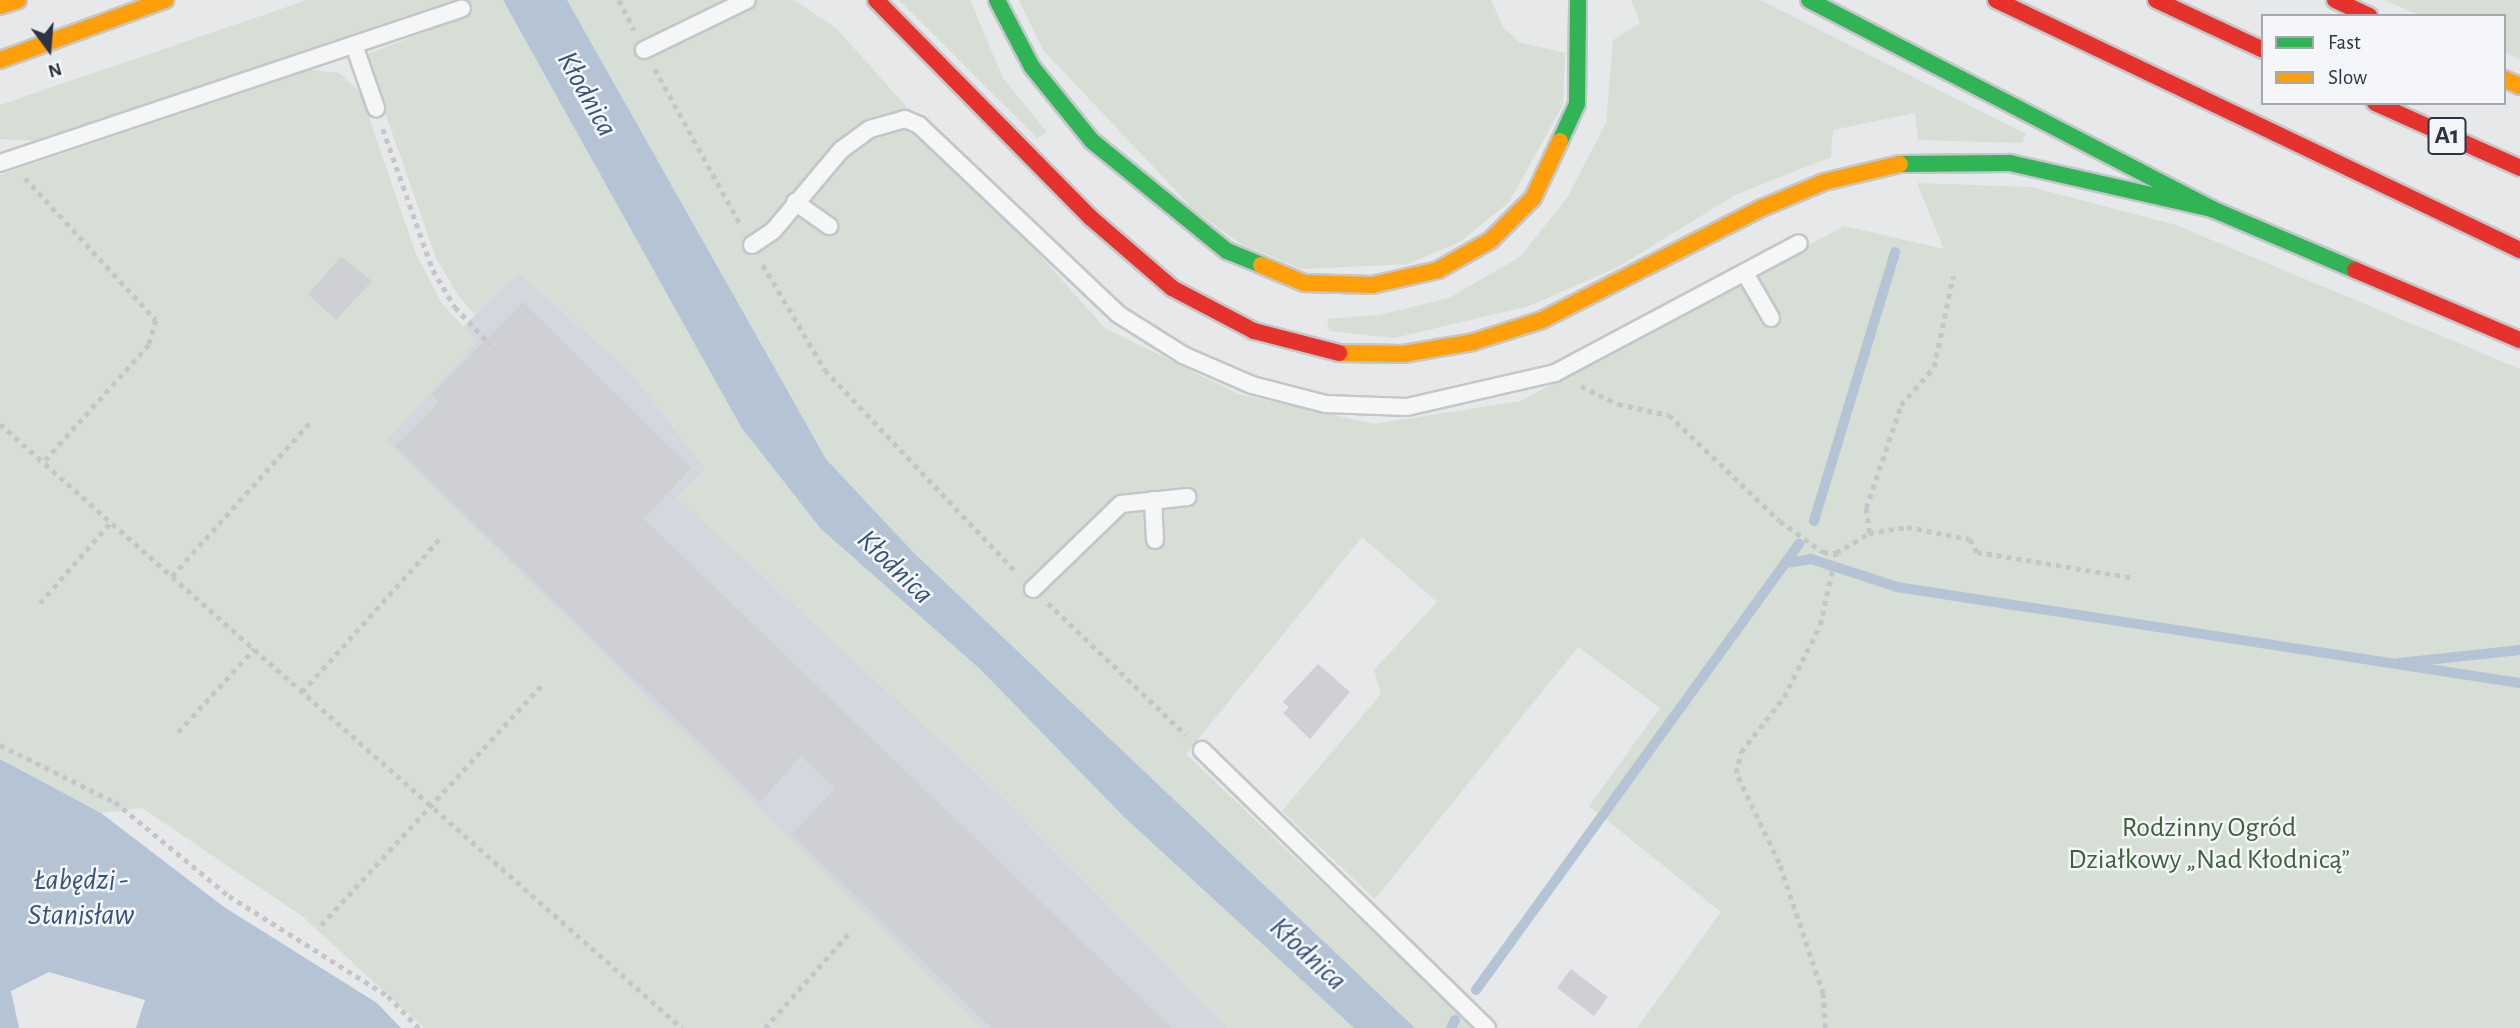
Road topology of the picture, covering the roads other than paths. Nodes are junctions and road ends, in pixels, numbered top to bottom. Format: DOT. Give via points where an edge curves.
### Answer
graph roads {
  1 [pos="18,0"];
  2 [pos="165,0"];
  3 [pos="747,0"];
  4 [pos="876,0"];
  5 [pos="997,0"];
  6 [pos="1578,0"];
  7 [pos="1808,0"];
  8 [pos="1996,0"];
  9 [pos="2156,0"];
  10 [pos="2335,0"];
  11 [pos="0,6"];
  12 [pos="462,8"];
  13 [pos="2365,14"];
  14 [pos="355,48"];
  15 [pos="2261,49"];
  16 [pos="644,50"];
  17 [pos="0,60"];
  18 [pos="2379,105"];
  19 [pos="376,108"];
  20 [pos="2,158"];
  21 [pos="2520,168"];
  22 [pos="795,202"];
  23 [pos="2212,209"];
  24 [pos="829,226"];
  25 [pos="1799,243"];
  26 [pos="752,245"];
  27 [pos="2520,250"];
  28 [pos="1745,273"];
  29 [pos="1771,318"];
  30 [pos="2520,340"];
  31 [pos="1188,497"];
  32 [pos="1153,500"];
  33 [pos="1156,540"];
  34 [pos="1033,589"];
  35 [pos="1202,750"];
  36 [pos="1488,1028"];
  1 -- 11 [label="main road"];
  2 -- 17 [label="main road"];
  3 -- 16 [label="lane"];
  4 -- 23 [label="main road" via="1091,218 1172,288 1254,331 1333,353 1403,354 1473,342 1542,320 1685,244 1824,181 1899,164 1947,161 2062,172"];
  5 -- 6 [label="main road" via="1032,67 1092,141 1227,251 1304,283 1372,285 1438,270 1491,240 1532,198 1577,104"];
  7 -- 23 [label="main road"];
  8 -- 27 [label="main road"];
  9 -- 15 [label="main road"];
  10 -- 13 [label="main road"];
  12 -- 14 [label="lane"];
  14 -- 19 [label="lane"];
  14 -- 20 [label="lane"];
  18 -- 21 [label="main road, A1"];
  22 -- 24 [label="lane"];
  22 -- 26 [label="lane"];
  22 -- 28 [label="lane" via="841,150 870,129 905,119 927,132 1118,314 1183,355 1252,385 1326,404 1407,407 1555,373"];
  23 -- 30 [label="main road"];
  25 -- 28 [label="lane"];
  28 -- 29 [label="lane"];
  31 -- 32 [label="lane"];
  32 -- 33 [label="lane"];
  32 -- 34 [label="lane" via="1121,503 1105,514"];
  35 -- 36 [label="lane"];
}
